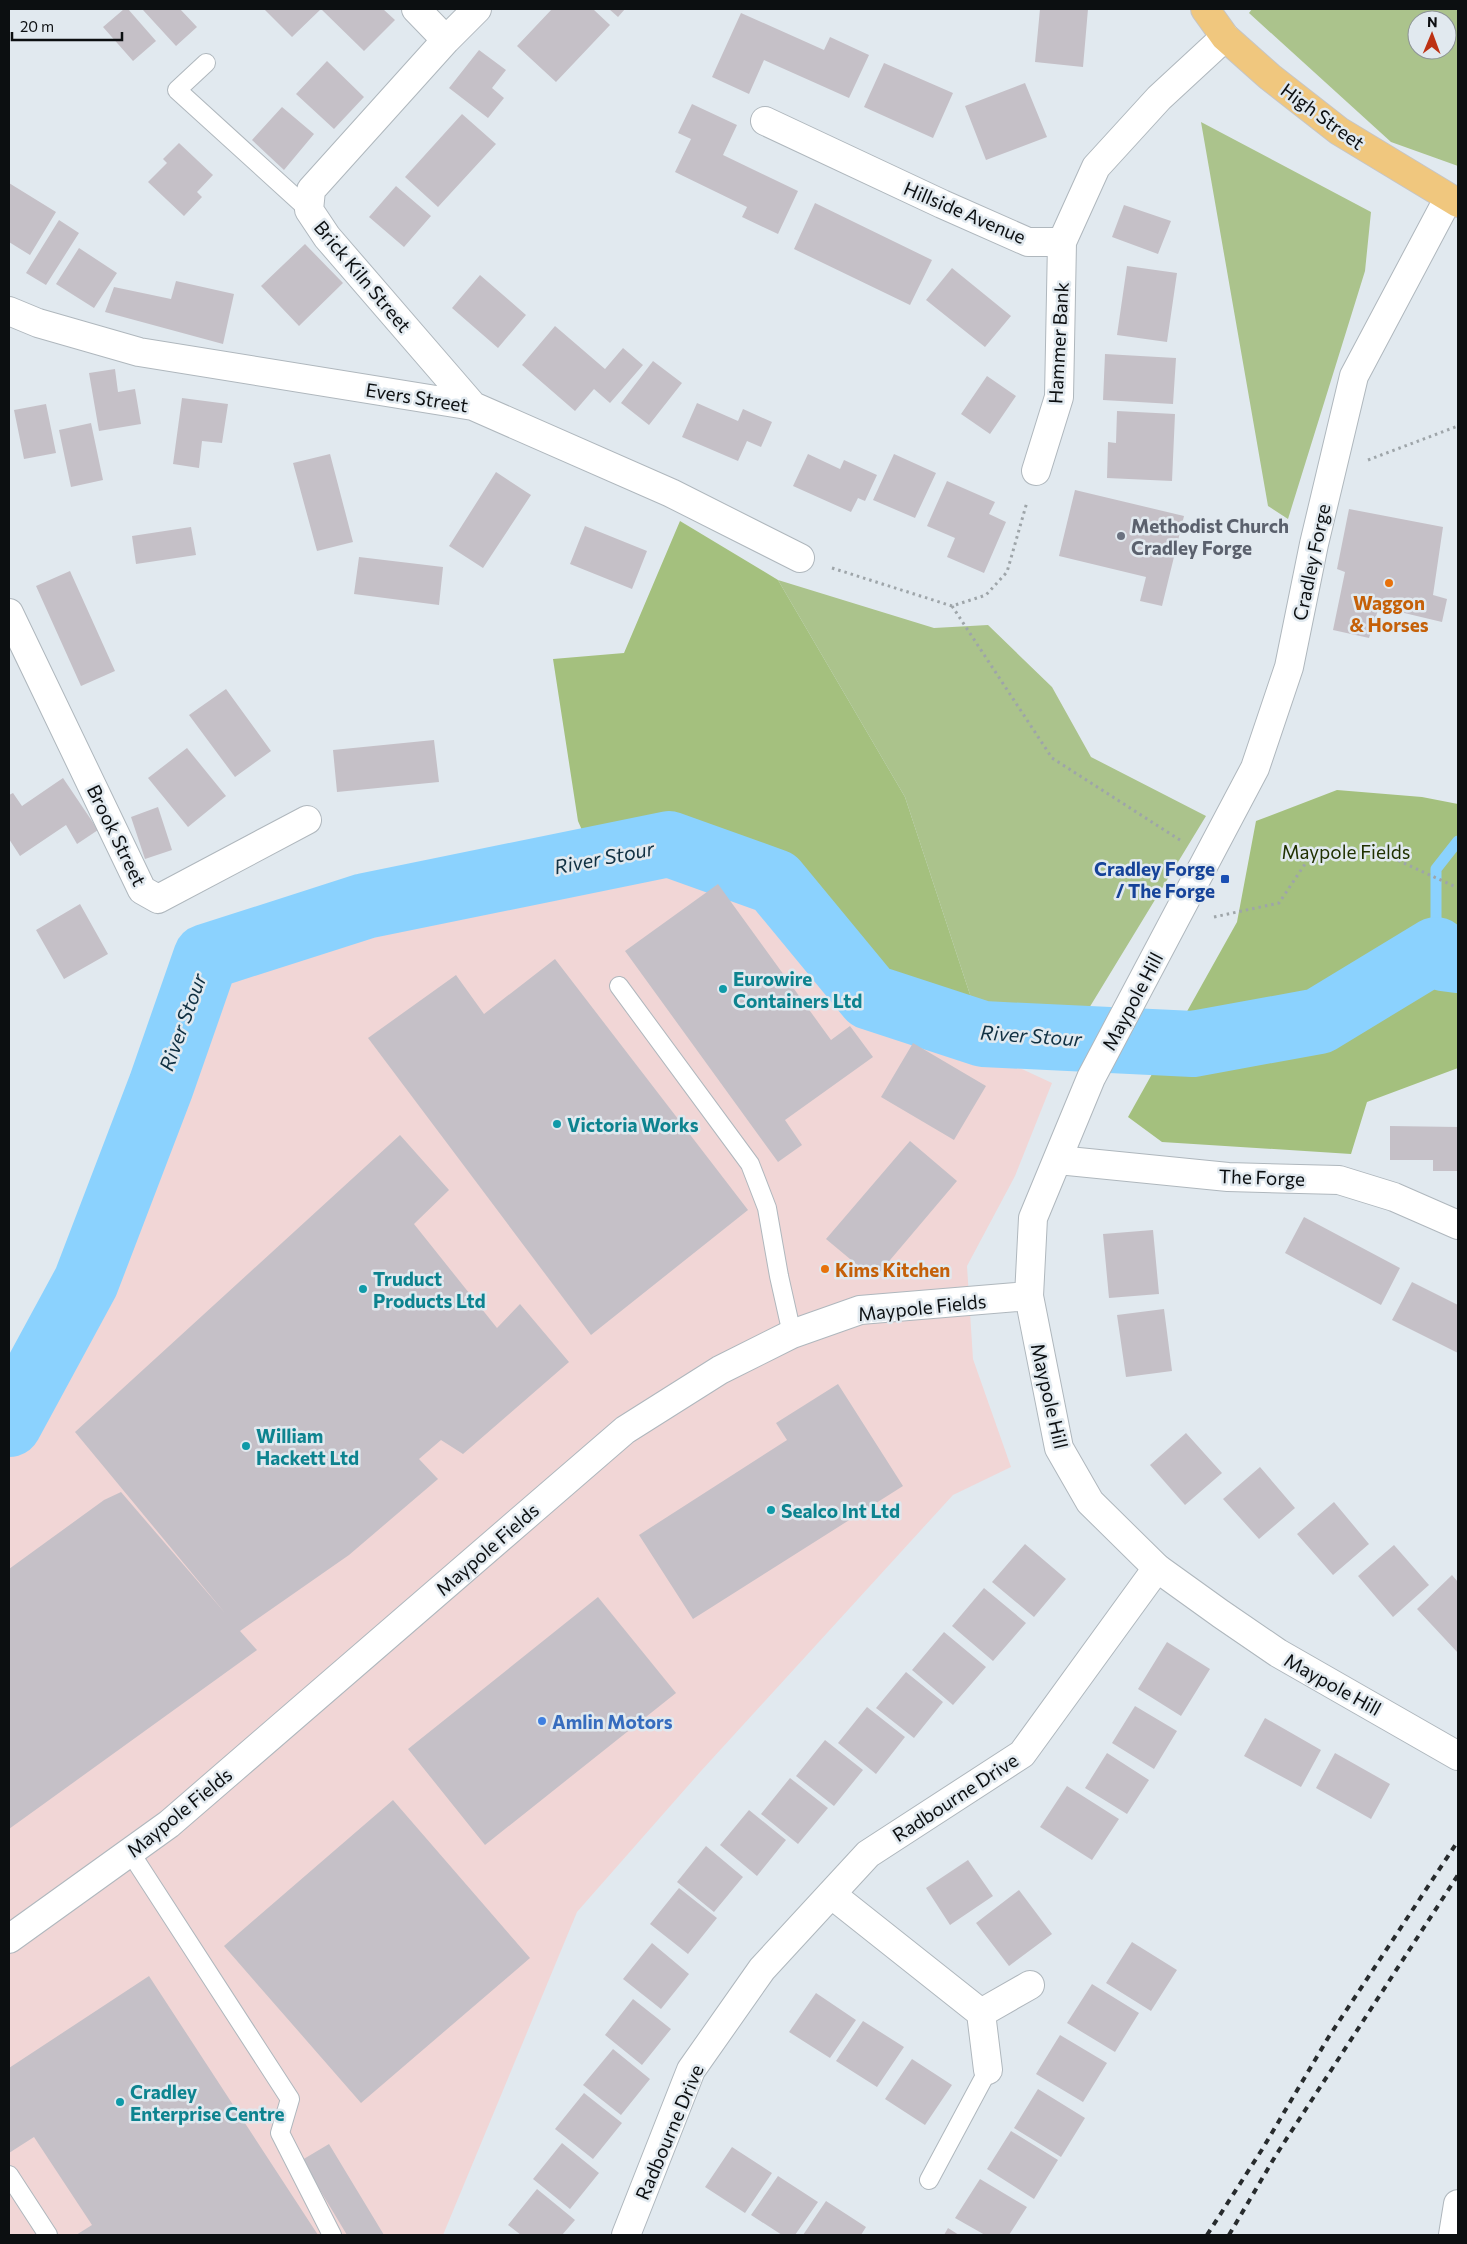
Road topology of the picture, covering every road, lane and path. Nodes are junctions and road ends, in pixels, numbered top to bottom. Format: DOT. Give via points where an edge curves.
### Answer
graph roads {
  1 [pos="416,9"];
  2 [pos="477,9"];
  3 [pos="1205,9"];
  4 [pos="1225,37"];
  5 [pos="446,40"];
  6 [pos="206,63"];
  7 [pos="765,121"];
  8 [pos="1453,201"];
  9 [pos="310,210"];
  10 [pos="1062,242"];
  11 [pos="9,311"];
  12 [pos="473,406"];
  13 [pos="1458,426"];
  14 [pos="1036,471"];
  15 [pos="1330,474"];
  16 [pos="800,558"];
  17 [pos="952,606"];
  18 [pos="9,613"];
  19 [pos="307,820"];
  20 [pos="1208,857"];
  21 [pos="1458,888"];
  22 [pos="1172,926"];
  23 [pos="619,986"];
  24 [pos="1058,1160"];
  25 [pos="1458,1225"];
  26 [pos="1029,1296"];
  27 [pos="792,1334"];
  28 [pos="1156,1568"];
  29 [pos="1450,1751"];
  30 [pos="130,1852"];
  31 [pos="831,1894"];
  32 [pos="9,1939"];
  33 [pos="1030,1985"];
  34 [pos="981,2013"];
  35 [pos="988,2070"];
  36 [pos="9,2176"];
  37 [pos="929,2180"];
  38 [pos="1458,2204"];
  39 [pos="48,2235"];
  40 [pos="332,2235"];
  41 [pos="626,2235"];
  42 [pos="1453,2235"];
  1 -- 5 [label="street"];
  2 -- 5 [label="street, Brick Kiln Street"];
  3 -- 4 [label="main road, High Street"];
  4 -- 8 [label="main road, High Street" via="1339,131"];
  4 -- 10 [label="street" via="1159,98 1096,167"];
  5 -- 9 [label="street, Brick Kiln Street" via="311,190"];
  6 -- 9 [label="lane" via="177,90"];
  7 -- 10 [label="street, Hillside Avenue" via="1028,242"];
  8 -- 15 [label="street, Cradley Forge" via="1354,376"];
  9 -- 12 [label="street, Brick Kiln Street" via="327,237"];
  10 -- 14 [label="street, Hammer Bank" via="1059,397"];
  11 -- 12 [label="street, Evers Street" via="38,324 139,352"];
  12 -- 16 [label="street, Evers Street" via="671,493"];
  13 -- 15 [label="path"];
  14 -- 17 [label="path" via="1007,572 986,595"];
  15 -- 20 [label="street, Cradley Forge" via="1289,667 1255,768"];
  16 -- 17 [label="path"];
  17 -- 20 [label="path" via="1052,758"];
  18 -- 19 [label="street, Brook Street" via="142,890 158,899"];
  20 -- 22 [label="street, Cradley Forge"];
  21 -- 22 [label="path" via="1382,853 1313,852 1279,903"];
  22 -- 24 [label="street, Maypole Hill" via="1091,1078"];
  23 -- 27 [label="lane" via="750,1164 767,1208"];
  24 -- 25 [label="street, The Forge" via="1228,1177 1339,1180 1394,1197"];
  24 -- 26 [label="street, Maypole Hill" via="1033,1218"];
  26 -- 27 [label="street, Maypole Fields" via="860,1310"];
  26 -- 28 [label="street, Maypole Hill" via="1059,1448 1090,1502"];
  27 -- 30 [label="street, Maypole Fields" via="720,1370 625,1430 168,1824"];
  28 -- 29 [label="street, Maypole Hill" via="1278,1653"];
  28 -- 31 [label="street, Radbourne Drive" via="1022,1754 868,1854"];
  30 -- 32 [label="street, Maypole Fields"];
  30 -- 40 [label="lane" via="290,2100 280,2133"];
  31 -- 34 [label="street"];
  31 -- 41 [label="street, Radbourne Drive" via="762,1969 691,2070"];
  33 -- 34 [label="street"];
  34 -- 35 [label="street"];
  35 -- 37 [label="lane"];
  36 -- 39 [label="lane"];
  38 -- 42 [label="street"];
}
